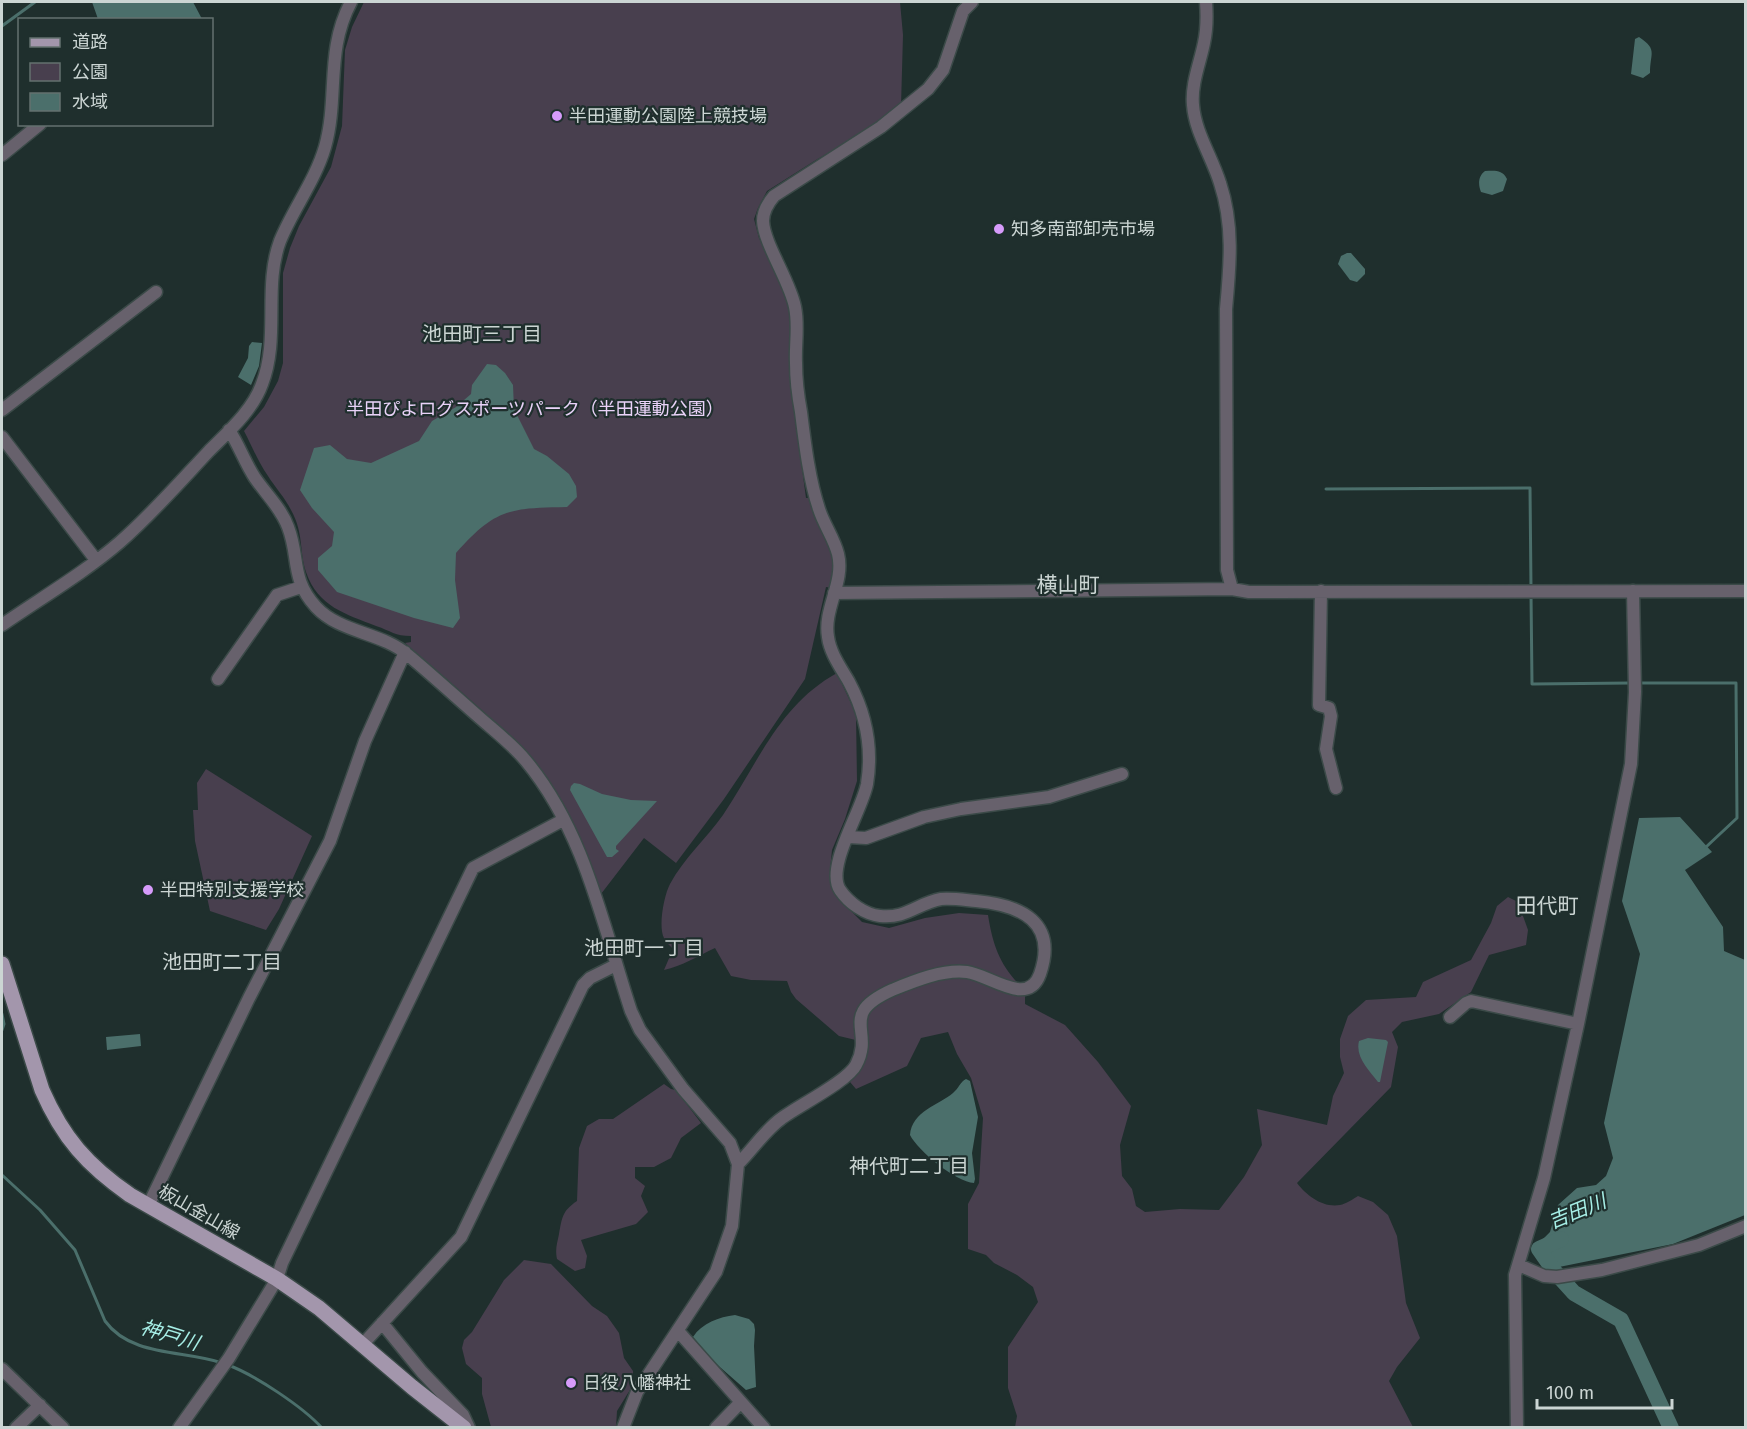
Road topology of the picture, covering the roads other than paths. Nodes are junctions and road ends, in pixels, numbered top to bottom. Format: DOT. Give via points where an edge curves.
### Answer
graph roads {
  1 [pos="351,2"];
  2 [pos="972,2"];
  3 [pos="1206,2"];
  4 [pos="38,126"];
  5 [pos="2,155"];
  6 [pos="156,292"];
  7 [pos="2,410"];
  8 [pos="229,430"];
  9 [pos="2,437"];
  10 [pos="96,560"];
  11 [pos="301,587"];
  12 [pos="1232,589"];
  13 [pos="1321,591"];
  14 [pos="1633,591"];
  15 [pos="1746,591"];
  16 [pos="834,593"];
  17 [pos="2,625"];
  18 [pos="400,649"];
  19 [pos="218,679"];
  20 [pos="1122,774"];
  21 [pos="1336,788"];
  22 [pos="563,820"];
  23 [pos="848,837"];
  24 [pos="2,964"];
  25 [pos="616,965"];
  26 [pos="1450,1017"];
  27 [pos="1578,1024"];
  28 [pos="738,1164"];
  29 [pos="148,1204"];
  30 [pos="1746,1227"];
  31 [pos="1520,1266"];
  32 [pos="276,1279"];
  33 [pos="382,1323"];
  34 [pos="678,1331"];
  35 [pos="363,1344"];
  36 [pos="2,1370"];
  37 [pos="740,1403"];
  38 [pos="40,1405"];
  39 [pos="16,1428"];
  40 [pos="63,1428"];
  41 [pos="179,1428"];
  42 [pos="464,1428"];
  43 [pos="469,1428"];
  44 [pos="623,1428"];
  45 [pos="716,1428"];
  46 [pos="764,1428"];
  47 [pos="1517,1428"];
  1 -- 8 [label="street" via="335,46 330,124 322,157 280,241 274,263 270,358 255,399"];
  2 -- 16 [label="street" via="963,11 943,70 928,89 881,127 778,193 765,211 765,233 791,291 796,313 800,410 814,493 839,558"];
  3 -- 12 [label="street" via="1205,41 1193,87 1193,106 1229,218 1227,570"];
  4 -- 5 [label="street"];
  6 -- 7 [label="street"];
  8 -- 10 [label="street" via="136,527"];
  8 -- 11 [label="street" via="288,526"];
  9 -- 10 [label="street"];
  10 -- 17 [label="street"];
  11 -- 18 [label="street" via="328,618"];
  11 -- 19 [label="street" via="277,595"];
  12 -- 13 [label="street"];
  12 -- 16 [label="street"];
  13 -- 14 [label="street"];
  13 -- 21 [label="street" via="1319,705 1329,708 1331,716 1326,749"];
  14 -- 15 [label="street"];
  14 -- 27 [label="street" via="1635,692 1631,764"];
  16 -- 23 [label="street" via="829,608 829,642 860,703 869,751 866,787"];
  18 -- 22 [label="street" via="511,744"];
  18 -- 29 [label="street" via="330,840"];
  20 -- 23 [label="street" via="1049,797 961,809 924,817 866,838"];
  22 -- 25 [label="street" via="585,864"];
  22 -- 32 [label="street" via="473,868"];
  23 -- 28 [label="street" via="835,877 854,905 885,916 905,914 945,899 999,903 1017,909 1029,916 1043,935 1045,958 1038,981 1025,990 967,972 944,974 892,990 869,1003 862,1012 861,1051 853,1070 784,1116"];
  24 -- 29 [label="main road, 板山金山線" via="42,1090 70,1142 110,1180"];
  25 -- 28 [label="street" via="640,1030 683,1089 730,1143"];
  25 -- 33 [label="street" via="583,985 461,1236"];
  26 -- 27 [label="street" via="1471,1001"];
  27 -- 31 [label="street"];
  28 -- 34 [label="street" via="735,1207 726,1245 716,1272"];
  29 -- 32 [label="main road, 板山金山線"];
  30 -- 31 [label="street" via="1699,1245 1602,1270 1557,1277"];
  31 -- 47 [label="street" via="1515,1275"];
  32 -- 35 [label="main road, 板山金山線"];
  32 -- 41 [label="street" via="230,1358"];
  33 -- 35 [label="street"];
  33 -- 43 [label="street" via="463,1415"];
  34 -- 37 [label="street"];
  34 -- 44 [label="street" via="637,1392"];
  35 -- 42 [label="main road, 板山金山線"];
  36 -- 38 [label="street"];
  37 -- 45 [label="street"];
  37 -- 46 [label="street"];
  38 -- 39 [label="street"];
  38 -- 40 [label="street"];
}
